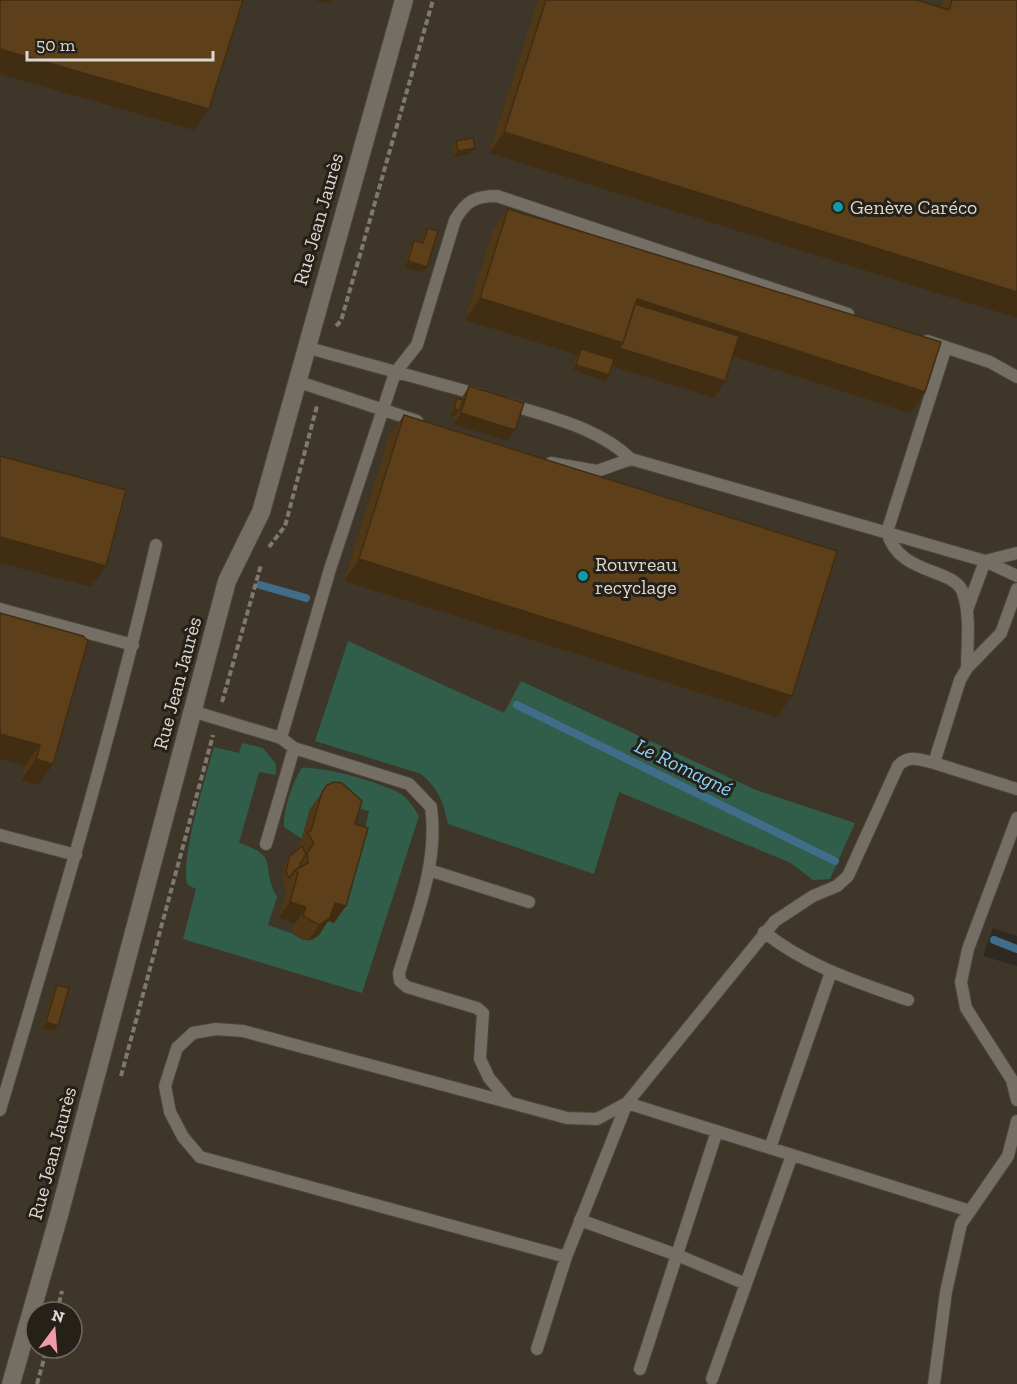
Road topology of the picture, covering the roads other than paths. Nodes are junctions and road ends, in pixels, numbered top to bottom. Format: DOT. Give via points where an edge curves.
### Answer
graph roads {
  1 [pos="404,0"];
  2 [pos="856,317"];
  3 [pos="912,336"];
  4 [pos="305,347"];
  5 [pos="946,347"];
  6 [pos="394,373"];
  7 [pos="1017,377"];
  8 [pos="296,381"];
  9 [pos="383,409"];
  10 [pos="432,426"];
  11 [pos="631,459"];
  12 [pos="539,460"];
  13 [pos="887,532"];
  14 [pos="156,545"];
  15 [pos="1017,553"];
  16 [pos="985,561"];
  17 [pos="1017,563"];
  18 [pos="1017,576"];
  19 [pos="1017,589"];
  20 [pos="0,609"];
  21 [pos="966,612"];
  22 [pos="133,645"];
  23 [pos="967,669"];
  24 [pos="192,711"];
  25 [pos="281,738"];
  26 [pos="294,747"];
  27 [pos="934,763"];
  28 [pos="1017,789"];
  29 [pos="1017,818"];
  30 [pos="0,835"];
  31 [pos="266,844"];
  32 [pos="76,855"];
  33 [pos="429,870"];
  34 [pos="529,902"];
  35 [pos="764,932"];
  36 [pos="831,972"];
  37 [pos="908,1000"];
  38 [pos="1017,1100"];
  39 [pos="509,1101"];
  40 [pos="627,1103"];
  41 [pos="0,1110"];
  42 [pos="1017,1121"];
  43 [pos="717,1131"];
  44 [pos="770,1148"];
  45 [pos="792,1155"];
  46 [pos="1012,1160"];
  47 [pos="967,1210"];
  48 [pos="580,1220"];
  49 [pos="677,1255"];
  50 [pos="566,1257"];
  51 [pos="746,1284"];
  52 [pos="537,1349"];
  53 [pos="640,1369"];
  54 [pos="712,1379"];
  55 [pos="11,1384"];
  56 [pos="934,1384"];
  1 -- 4 [label="street, Rue Jean Jaurès"];
  2 -- 6 [label="lane" via="497,196 478,196 463,205 455,219 417,345"];
  3 -- 5 [label="lane"];
  4 -- 6 [label="lane"];
  4 -- 8 [label="street, Rue Jean Jaurès"];
  5 -- 7 [label="lane" via="990,362"];
  5 -- 13 [label="lane"];
  6 -- 9 [label="lane"];
  6 -- 11 [label="lane" via="461,389 596,432"];
  8 -- 9 [label="lane"];
  8 -- 24 [label="street, Rue Jean Jaurès" via="261,512 227,581"];
  9 -- 10 [label="lane"];
  9 -- 25 [label="lane" via="330,569"];
  11 -- 12 [label="lane" via="597,471"];
  11 -- 13 [label="lane"];
  13 -- 16 [label="lane"];
  13 -- 21 [label="lane" via="891,547 905,559 959,585"];
  14 -- 22 [label="lane"];
  15 -- 16 [label="lane"];
  16 -- 17 [label="lane"];
  16 -- 18 [label="lane"];
  16 -- 21 [label="lane"];
  19 -- 23 [label="lane" via="1001,633"];
  20 -- 22 [label="lane"];
  21 -- 23 [label="lane"];
  22 -- 32 [label="lane"];
  23 -- 27 [label="lane" via="955,694"];
  24 -- 25 [label="lane"];
  24 -- 55 [label="street, Rue Jean Jaurès"];
  25 -- 26 [label="lane"];
  26 -- 31 [label="lane"];
  26 -- 33 [label="lane" via="409,784 422,794 431,807 433,821"];
  27 -- 28 [label="lane"];
  27 -- 35 [label="lane" via="903,760 848,876 837,886 787,912"];
  29 -- 38 [label="lane" via="969,949 961,982 966,1008 1012,1080"];
  30 -- 32 [label="lane"];
  32 -- 41 [label="lane"];
  33 -- 34 [label="lane"];
  33 -- 39 [label="lane" via="400,981 407,987 483,1013 480,1059 489,1078"];
  35 -- 36 [label="lane" via="784,948"];
  35 -- 40 [label="lane"];
  36 -- 37 [label="lane"];
  36 -- 44 [label="lane"];
  39 -- 40 [label="lane" via="567,1118 597,1119"];
  39 -- 50 [label="lane" via="243,1031 216,1029 194,1033 177,1048 165,1086 170,1112 183,1137 200,1157"];
  40 -- 43 [label="lane"];
  40 -- 48 [label="lane"];
  42 -- 46 [label="lane"];
  43 -- 44 [label="lane"];
  43 -- 49 [label="lane"];
  44 -- 45 [label="lane"];
  45 -- 47 [label="lane"];
  45 -- 51 [label="lane"];
  46 -- 47 [label="lane"];
  47 -- 56 [label="lane" via="952,1259"];
  48 -- 49 [label="lane"];
  48 -- 50 [label="lane"];
  49 -- 51 [label="lane"];
  49 -- 53 [label="lane"];
  50 -- 52 [label="lane"];
  51 -- 54 [label="lane"];
}
